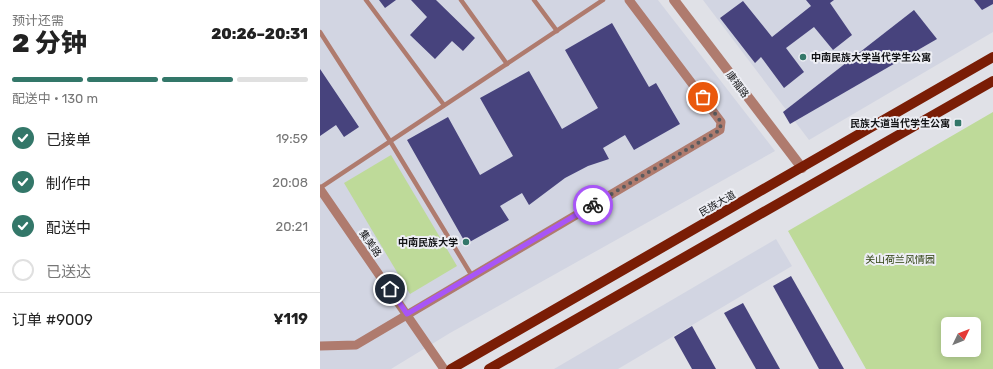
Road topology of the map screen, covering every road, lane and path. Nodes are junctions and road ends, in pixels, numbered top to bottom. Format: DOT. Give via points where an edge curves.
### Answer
graph roads {
  1 [pos="366,0"];
  2 [pos="461,0"];
  3 [pos="534,0"];
  4 [pos="603,0"];
  5 [pos="629,0"];
  6 [pos="674,0"];
  7 [pos="557,31"];
  8 [pos="320,32"];
  9 [pos="993,57"];
  10 [pos="507,64"];
  11 [pos="993,81"];
  12 [pos="444,106"];
  13 [pos="390,141"];
  14 [pos="802,168"];
  15 [pos="320,188"];
  16 [pos="472,276"];
  17 [pos="407,314"];
  18 [pos="320,346"];
  19 [pos="444,369"];
  20 [pos="451,369"];
  21 [pos="490,369"];
  1 -- 12 [label="lane"];
  2 -- 10 [label="lane"];
  3 -- 7 [label="lane"];
  4 -- 7 [label="lane"];
  5 -- 16 [label="street" via="721,122 720,130"];
  6 -- 14 [label="street, 康福路"];
  7 -- 10 [label="lane"];
  8 -- 13 [label="lane"];
  9 -- 14 [label="main road, 民族大道"];
  10 -- 12 [label="lane"];
  11 -- 21 [label="main road"];
  12 -- 13 [label="lane"];
  13 -- 15 [label="lane"];
  13 -- 16 [label="lane"];
  14 -- 20 [label="main road, 民族大道"];
  15 -- 17 [label="street, 集美路"];
  16 -- 17 [label="street"];
  17 -- 18 [label="street" via="356,345"];
  17 -- 19 [label="street, 集美路"];
}
